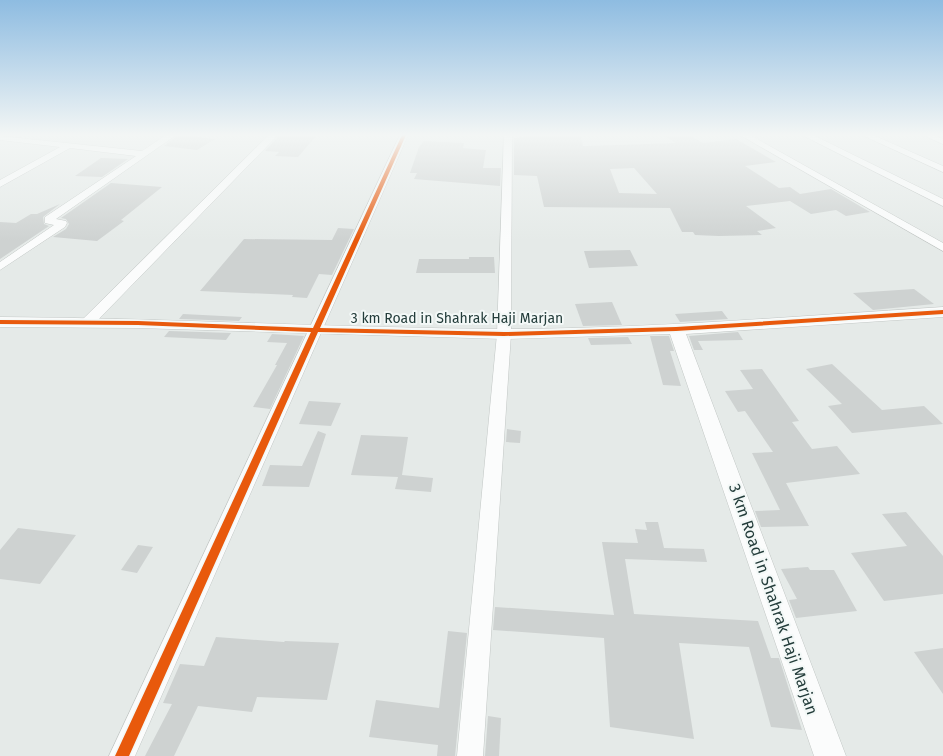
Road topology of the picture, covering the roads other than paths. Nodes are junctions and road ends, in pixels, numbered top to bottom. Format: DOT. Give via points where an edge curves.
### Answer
graph roads {
  1 [pos="25,170"];
  2 [pos="119,170"];
  3 [pos="239,170"];
  4 [pos="388,170"];
  5 [pos="507,170"];
  6 [pos="806,170"];
  7 [pos="877,170"];
  8 [pos="0,184"];
  9 [pos="943,203"];
  10 [pos="943,248"];
  11 [pos="0,268"];
  12 [pos="943,312"];
  13 [pos="0,322"];
  14 [pos="88,322"];
  15 [pos="676,329"];
  16 [pos="315,330"];
  17 [pos="504,334"];
  18 [pos="122,756"];
  19 [pos="470,756"];
  20 [pos="830,756"];
  1 -- 8 [label="street"];
  2 -- 11 [label="street" via="49,219 62,223"];
  3 -- 14 [label="street"];
  4 -- 16 [label="street"];
  5 -- 17 [label="street"];
  6 -- 10 [label="street"];
  7 -- 9 [label="street"];
  12 -- 15 [label="street, 3 km Road in Shahrak Haji Marjan"];
  13 -- 14 [label="street, 3 km Road in Shahrak Haji Marjan"];
  14 -- 16 [label="street, 3 km Road in Shahrak Haji Marjan"];
  15 -- 17 [label="street, 3 km Road in Shahrak Haji Marjan"];
  15 -- 20 [label="street, 3 km Road in Shahrak Haji Marjan"];
  16 -- 17 [label="street, 3 km Road in Shahrak Haji Marjan"];
  16 -- 18 [label="street"];
  17 -- 19 [label="street"];
}
